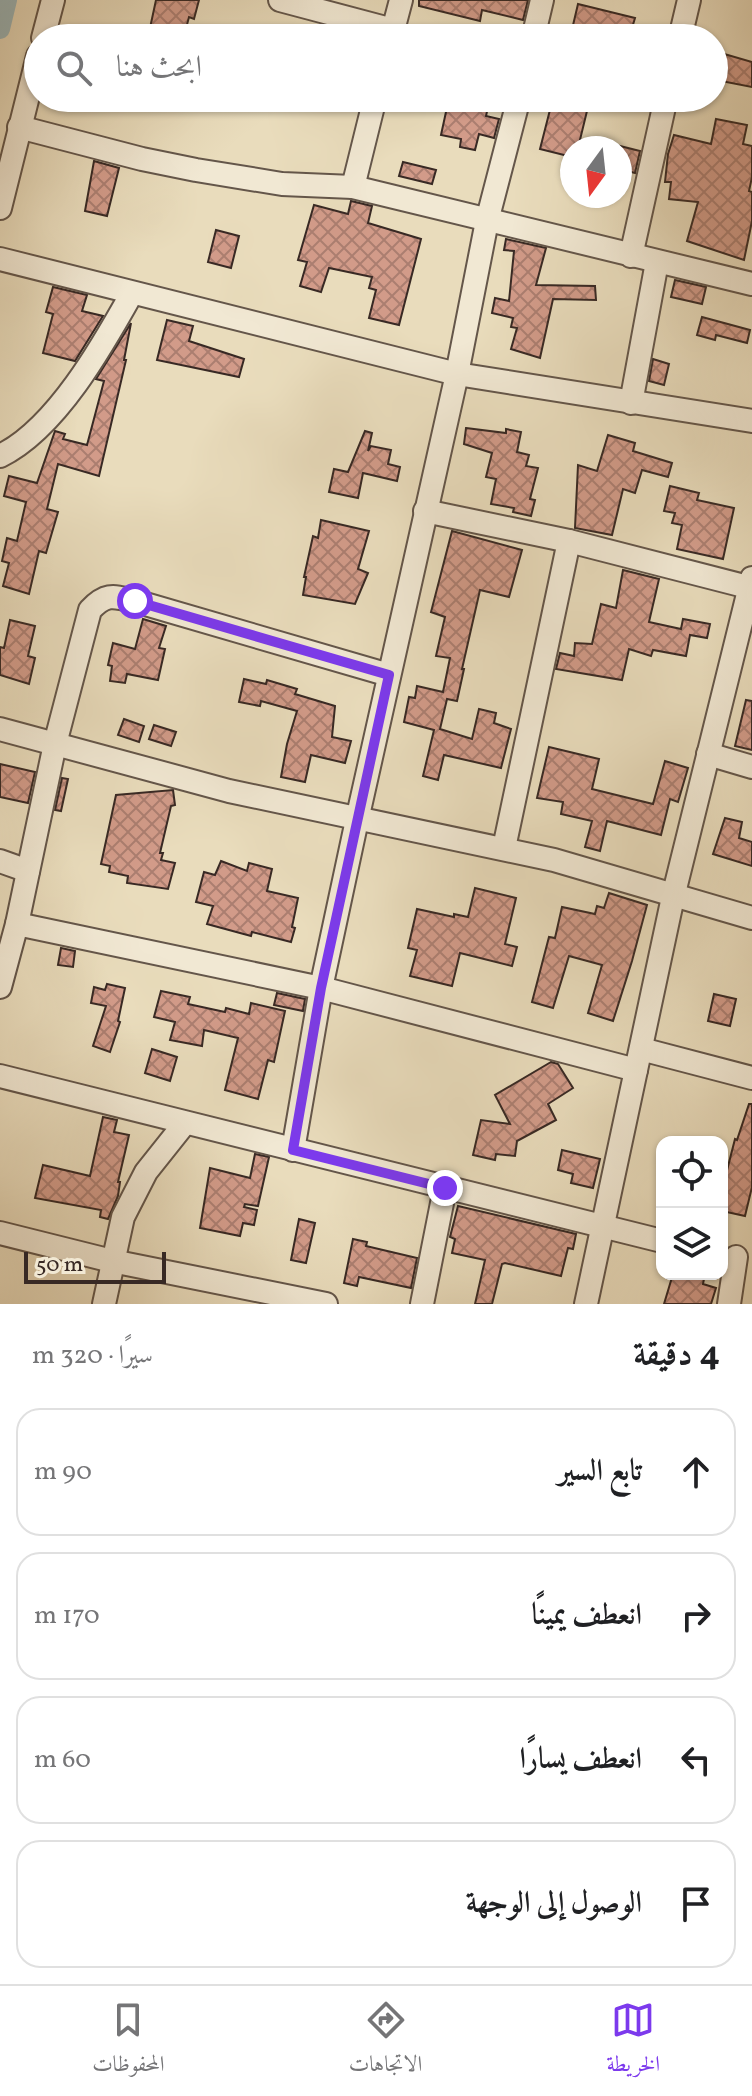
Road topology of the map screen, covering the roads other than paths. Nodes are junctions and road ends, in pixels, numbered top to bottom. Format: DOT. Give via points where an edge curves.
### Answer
graph roads {
  1 [pos="53,0"];
  2 [pos="280,0"];
  3 [pos="401,0"];
  4 [pos="542,0"];
  5 [pos="689,0"];
  6 [pos="47,24"];
  7 [pos="359,24"];
  8 [pos="395,24"];
  9 [pos="536,24"];
  10 [pos="683,24"];
  11 [pos="24,108"];
  12 [pos="372,112"];
  13 [pos="515,112"];
  14 [pos="663,112"];
  15 [pos="19,127"];
  16 [pos="353,187"];
  17 [pos="0,208"];
  18 [pos="487,221"];
  19 [pos="631,256"];
  20 [pos="0,259"];
  21 [pos="657,262"];
  22 [pos="752,284"];
  23 [pos="132,293"];
  24 [pos="457,374"];
  25 [pos="631,403"];
  26 [pos="752,421"];
  27 [pos="0,456"];
  28 [pos="425,511"];
  29 [pos="569,541"];
  30 [pos="751,585"];
  31 [pos="389,675"];
  32 [pos="0,729"];
  33 [pos="55,744"];
  34 [pos="708,754"];
  35 [pos="752,767"];
  36 [pos="357,820"];
  37 [pos="504,848"];
  38 [pos="0,861"];
  39 [pos="28,871"];
  40 [pos="673,897"];
  41 [pos="752,918"];
  42 [pos="17,924"];
  43 [pos="0,987"];
  44 [pos="321,988"];
  45 [pos="638,1059"];
  46 [pos="0,1076"];
  47 [pos="752,1078"];
  48 [pos="185,1123"];
  49 [pos="293,1150"];
  50 [pos="445,1188"];
  51 [pos="602,1227"];
  52 [pos="0,1233"];
  53 [pos="656,1240"];
  54 [pos="737,1257"];
  55 [pos="112,1261"];
  56 [pos="104,1304"];
  57 [pos="326,1304"];
  58 [pos="422,1304"];
  59 [pos="586,1304"];
  60 [pos="729,1304"];
  1 -- 6 [label="street"];
  2 -- 7 [label="street"];
  3 -- 8 [label="street"];
  4 -- 9 [label="street"];
  5 -- 10 [label="street"];
  11 -- 15 [label="street"];
  12 -- 16 [label="street"];
  13 -- 18 [label="street"];
  14 -- 19 [label="street"];
  15 -- 16 [label="street" via="196,170 282,184"];
  15 -- 17 [label="street"];
  16 -- 18 [label="street"];
  18 -- 19 [label="street"];
  18 -- 24 [label="street"];
  19 -- 21 [label="street"];
  20 -- 23 [label="street"];
  21 -- 22 [label="street"];
  21 -- 25 [label="street"];
  23 -- 24 [label="street"];
  23 -- 27 [label="street" via="72,390 22,443"];
  24 -- 25 [label="street"];
  24 -- 28 [label="street"];
  25 -- 26 [label="street"];
  28 -- 29 [label="street"];
  28 -- 31 [label="street"];
  29 -- 30 [label="street"];
  29 -- 37 [label="street"];
  30 -- 34 [label="street"];
  31 -- 33 [label="street" via="113,596 100,599 90,610"];
  31 -- 36 [label="street"];
  32 -- 33 [label="street"];
  33 -- 36 [label="street"];
  33 -- 39 [label="street"];
  34 -- 35 [label="street"];
  34 -- 40 [label="street"];
  36 -- 37 [label="street"];
  36 -- 44 [label="street"];
  37 -- 40 [label="street"];
  38 -- 39 [label="street"];
  39 -- 42 [label="street"];
  40 -- 41 [label="street"];
  40 -- 45 [label="street"];
  42 -- 43 [label="street"];
  42 -- 44 [label="street"];
  44 -- 45 [label="street"];
  44 -- 49 [label="street"];
  45 -- 47 [label="street"];
  45 -- 51 [label="street"];
  46 -- 48 [label="street"];
  48 -- 49 [label="street"];
  48 -- 55 [label="street" via="146,1172 128,1206"];
  49 -- 50 [label="street"];
  50 -- 51 [label="street"];
  50 -- 58 [label="street"];
  51 -- 53 [label="street"];
  51 -- 59 [label="street"];
  52 -- 55 [label="street"];
  54 -- 60 [label="street"];
  55 -- 56 [label="street"];
  55 -- 57 [label="street"];
}
